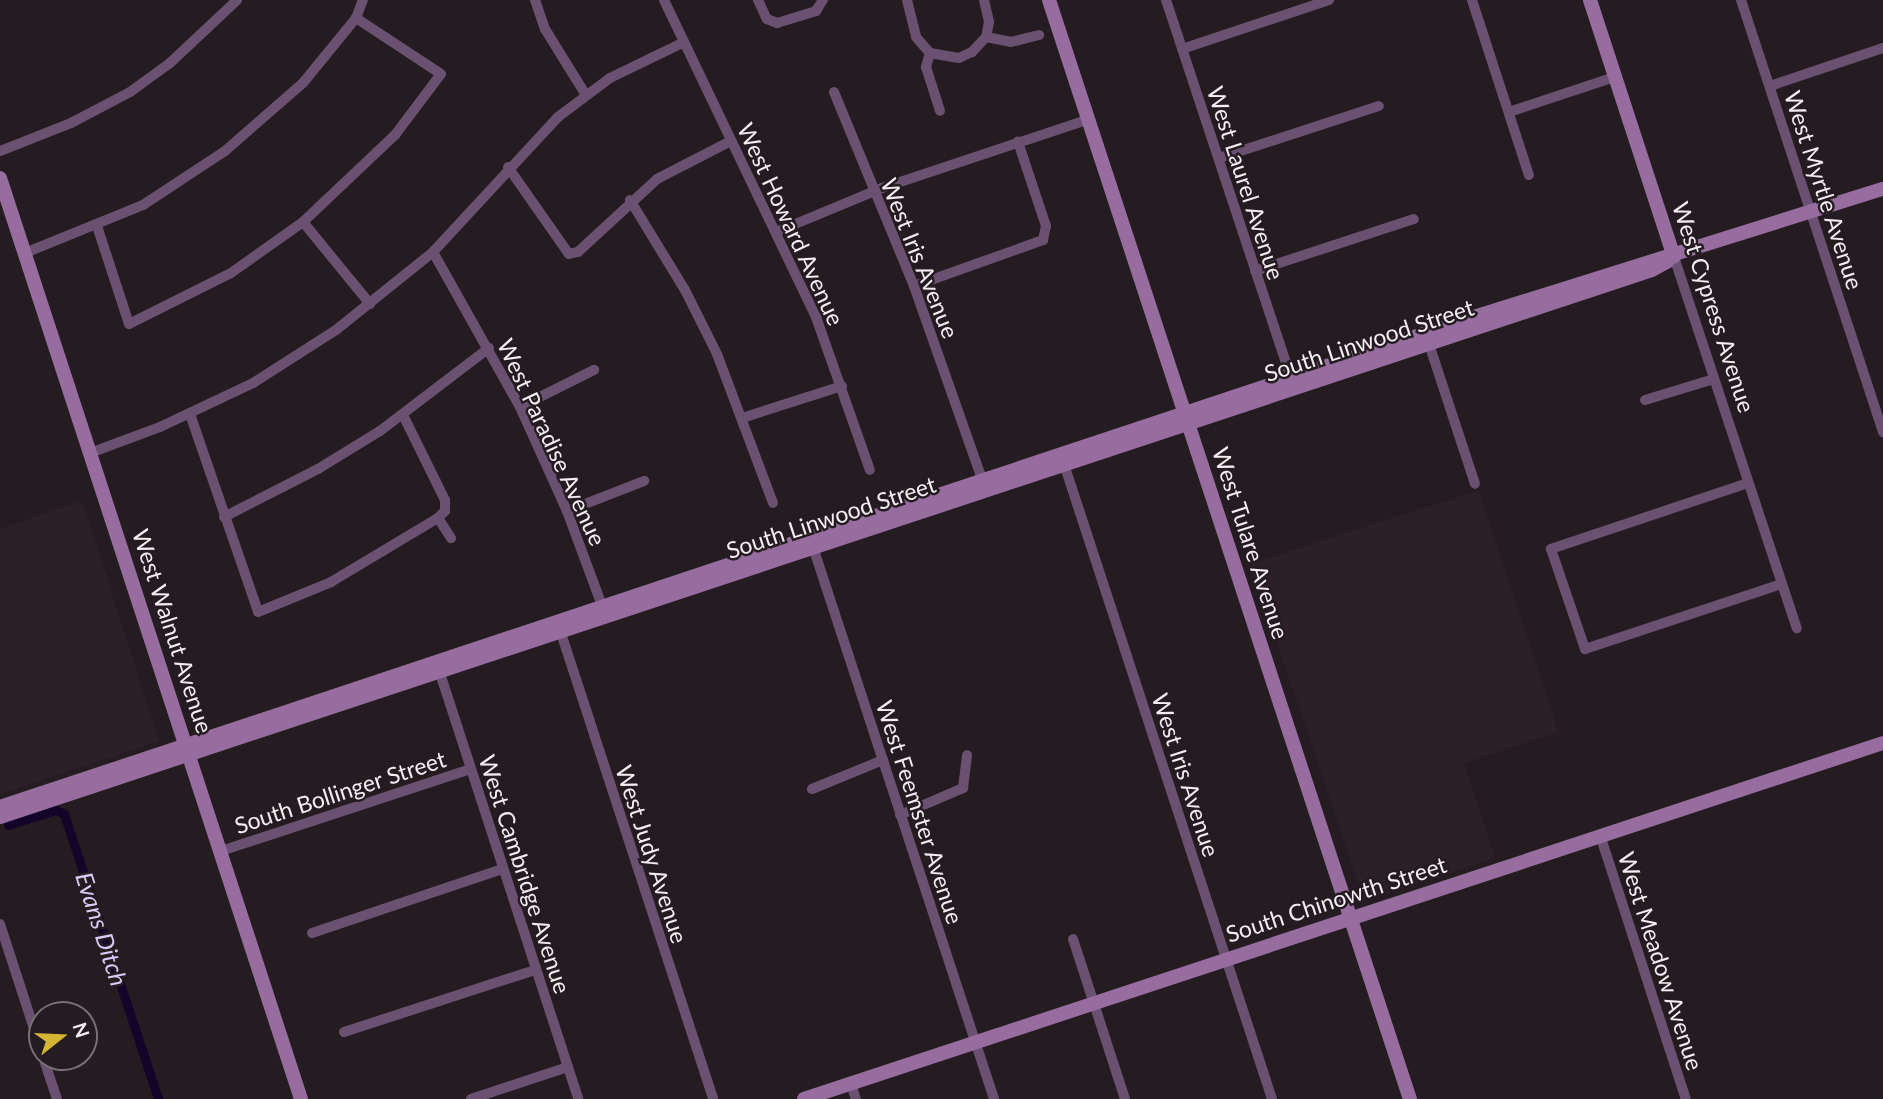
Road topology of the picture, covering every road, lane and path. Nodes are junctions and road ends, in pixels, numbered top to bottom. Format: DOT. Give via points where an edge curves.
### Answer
graph roads {
  1 [pos="237,0"];
  2 [pos="363,0"];
  3 [pos="535,0"];
  4 [pos="664,0"];
  5 [pos="758,0"];
  6 [pos="823,0"];
  7 [pos="908,0"];
  8 [pos="984,0"];
  9 [pos="1049,0"];
  10 [pos="1166,0"];
  11 [pos="1329,0"];
  12 [pos="1472,0"];
  13 [pos="1590,0"];
  14 [pos="1741,0"];
  15 [pos="356,18"];
  16 [pos="1039,35"];
  17 [pos="986,37"];
  18 [pos="684,42"];
  19 [pos="1883,48"];
  20 [pos="1182,49"];
  21 [pos="930,53"];
  22 [pos="1615,77"];
  23 [pos="1770,86"];
  24 [pos="834,92"];
  25 [pos="586,95"];
  26 [pos="1379,106"];
  27 [pos="940,111"];
  28 [pos="1509,112"];
  29 [pos="1089,119"];
  30 [pos="731,141"];
  31 [pos="1018,142"];
  32 [pos="0,151"];
  33 [pos="1219,158"];
  34 [pos="508,167"];
  35 [pos="1529,175"];
  36 [pos="0,178"];
  37 [pos="1883,188"];
  38 [pos="872,191"];
  39 [pos="630,200"];
  40 [pos="1810,213"];
  41 [pos="1414,219"];
  42 [pos="303,222"];
  43 [pos="97,226"];
  44 [pos="776,232"];
  45 [pos="433,252"];
  46 [pos="25,253"];
  47 [pos="1674,257"];
  48 [pos="1255,271"];
  49 [pos="914,286"];
  50 [pos="370,304"];
  51 [pos="1477,316"];
  52 [pos="1429,344"];
  53 [pos="489,348"];
  54 [pos="594,370"];
  55 [pos="1291,377"];
  56 [pos="1714,379"];
  57 [pos="1308,384"];
  58 [pos="842,386"];
  59 [pos="1645,400"];
  60 [pos="520,407"];
  61 [pos="190,414"];
  62 [pos="403,415"];
  63 [pos="742,418"];
  64 [pos="1186,418"];
  65 [pos="1883,432"];
  66 [pos="90,453"];
  67 [pos="1049,457"];
  68 [pos="1064,464"];
  69 [pos="870,470"];
  70 [pos="982,479"];
  71 [pos="643,481"];
  72 [pos="1748,483"];
  73 [pos="1475,484"];
  74 [pos="773,503"];
  75 [pos="567,511"];
  76 [pos="224,517"];
  77 [pos="438,518"];
  78 [pos="451,538"];
  79 [pos="811,542"];
  80 [pos="1782,584"];
  81 [pos="603,610"];
  82 [pos="558,625"];
  83 [pos="1797,628"];
  84 [pos="437,665"];
  85 [pos="1883,743"];
  86 [pos="187,748"];
  87 [pos="967,755"];
  88 [pos="883,760"];
  89 [pos="470,769"];
  90 [pos="812,789"];
  91 [pos="0,807"];
  92 [pos="900,815"];
  93 [pos="0,817"];
  94 [pos="1600,835"];
  95 [pos="221,851"];
  96 [pos="502,869"];
  97 [pos="1349,917"];
  98 [pos="0,924"];
  99 [pos="312,933"];
  100 [pos="1073,939"];
  101 [pos="1226,959"];
  102 [pos="535,970"];
  103 [pos="1094,1004"];
  104 [pos="28,1009"];
  105 [pos="344,1032"];
  106 [pos="975,1042"];
  107 [pos="568,1066"];
  108 [pos="48,1071"];
  109 [pos="851,1083"];
  110 [pos="57,1099"];
  111 [pos="301,1099"];
  112 [pos="471,1099"];
  113 [pos="578,1099"];
  114 [pos="713,1099"];
  115 [pos="804,1099"];
  116 [pos="856,1099"];
  117 [pos="994,1099"];
  118 [pos="1125,1099"];
  119 [pos="1272,1099"];
  120 [pos="1410,1099"];
  121 [pos="1686,1099"];
  1 -- 32 [label="street" via="170,63 130,92 71,123"];
  2 -- 15 [label="street"];
  3 -- 25 [label="street" via="545,29"];
  4 -- 18 [label="street, West Howard Avenue"];
  5 -- 6 [label="street" via="767,19 778,23 816,11"];
  7 -- 21 [label="street" via="916,37"];
  8 -- 17 [label="street" via="989,22"];
  9 -- 29 [label="street, West Tulare Avenue"];
  10 -- 20 [label="street, West Laurel Avenue"];
  11 -- 20 [label="street"];
  12 -- 28 [label="street"];
  13 -- 22 [label="street, West Cypress Avenue"];
  14 -- 23 [label="street, West Myrtle Avenue"];
  15 -- 42 [label="street" via="442,74 396,135"];
  15 -- 43 [label="street" via="303,83 225,151 143,205"];
  16 -- 17 [label="street" via="1011,42"];
  17 -- 21 [label="street" via="972,52 958,58"];
  18 -- 25 [label="street"];
  18 -- 30 [label="street, West Howard Avenue"];
  19 -- 23 [label="street"];
  20 -- 33 [label="street, West Laurel Avenue"];
  21 -- 27 [label="street" via="926,67"];
  22 -- 28 [label="street"];
  22 -- 47 [label="street, West Cypress Avenue"];
  23 -- 40 [label="street, West Myrtle Avenue"];
  24 -- 38 [label="street, West Iris Avenue"];
  25 -- 34 [label="street"];
  26 -- 33 [label="street"];
  28 -- 35 [label="street"];
  29 -- 31 [label="street"];
  29 -- 64 [label="street, West Tulare Avenue"];
  30 -- 39 [label="street" via="691,158"];
  30 -- 44 [label="street, West Howard Avenue"];
  31 -- 38 [label="street"];
  31 -- 49 [label="street" via="1046,226 1043,240"];
  33 -- 48 [label="street, West Laurel Avenue"];
  34 -- 39 [label="street" via="569,254 578,252"];
  34 -- 45 [label="street"];
  36 -- 46 [label="street, West Walnut Avenue"];
  37 -- 40 [label="street, South Linwood Street"];
  38 -- 44 [label="street"];
  38 -- 49 [label="street, West Iris Avenue"];
  39 -- 63 [label="street" via="685,290"];
  40 -- 47 [label="street, South Linwood Street"];
  40 -- 65 [label="street, West Myrtle Avenue"];
  41 -- 48 [label="street"];
  42 -- 43 [label="street" via="231,272 129,324"];
  42 -- 50 [label="street"];
  43 -- 46 [label="street"];
  44 -- 58 [label="street, West Howard Avenue"];
  45 -- 50 [label="street"];
  45 -- 53 [label="street, West Paradise Avenue"];
  46 -- 66 [label="street, West Walnut Avenue"];
  47 -- 51 [label="street, South Linwood Street" via="1648,261"];
  47 -- 52 [label="street, South Linwood Street" via="1652,270"];
  47 -- 56 [label="street, West Cypress Avenue"];
  48 -- 55 [label="street, West Laurel Avenue"];
  49 -- 70 [label="street, West Iris Avenue"];
  50 -- 61 [label="street" via="288,362"];
  51 -- 52 [label="street" via="1463,327 1433,336"];
  51 -- 55 [label="street, South Linwood Street"];
  52 -- 57 [label="street, South Linwood Street"];
  52 -- 73 [label="street"];
  53 -- 60 [label="street, West Paradise Avenue"];
  53 -- 62 [label="street"];
  54 -- 60 [label="street"];
  55 -- 57 [label="street" via="1295,383"];
  55 -- 64 [label="street, South Linwood Street"];
  56 -- 59 [label="street"];
  56 -- 72 [label="street, West Cypress Avenue"];
  57 -- 64 [label="street, South Linwood Street"];
  58 -- 63 [label="street"];
  58 -- 69 [label="street, West Howard Avenue"];
  60 -- 75 [label="street, West Paradise Avenue"];
  61 -- 66 [label="street"];
  61 -- 76 [label="street"];
  62 -- 76 [label="street" via="318,469"];
  62 -- 77 [label="street" via="445,500 445,511"];
  63 -- 74 [label="street"];
  64 -- 67 [label="street, South Linwood Street"];
  64 -- 68 [label="street, South Linwood Street"];
  64 -- 97 [label="street, West Tulare Avenue"];
  66 -- 86 [label="street, West Walnut Avenue"];
  67 -- 68 [label="street"];
  67 -- 70 [label="street, South Linwood Street"];
  68 -- 79 [label="street, South Linwood Street"];
  68 -- 101 [label="street, West Iris Avenue"];
  70 -- 79 [label="street, South Linwood Street"];
  71 -- 75 [label="street"];
  72 -- 80 [label="street, West Cypress Avenue"];
  72 -- 80 [label="street" via="1551,549 1585,649"];
  75 -- 81 [label="street, West Paradise Avenue"];
  76 -- 77 [label="street" via="258,612 331,582"];
  77 -- 78 [label="street"];
  79 -- 81 [label="street, South Linwood Street"];
  79 -- 88 [label="street, West Feemster Avenue"];
  80 -- 83 [label="street, West Cypress Avenue"];
  81 -- 82 [label="street, South Linwood Street"];
  82 -- 84 [label="street, South Linwood Street"];
  82 -- 114 [label="street, West Judy Avenue"];
  84 -- 86 [label="street, South Linwood Street"];
  84 -- 89 [label="street, West Cambridge Avenue"];
  85 -- 94 [label="street, South Chinowth Street"];
  86 -- 91 [label="street, South Linwood Street"];
  86 -- 93 [label="street, South Linwood Street"];
  86 -- 95 [label="street, West Walnut Avenue"];
  87 -- 92 [label="street" via="963,788 950,798"];
  88 -- 90 [label="street"];
  88 -- 92 [label="street, West Feemster Avenue"];
  89 -- 95 [label="street, South Bollinger Street"];
  89 -- 96 [label="street, West Cambridge Avenue"];
  92 -- 106 [label="street, West Feemster Avenue"];
  94 -- 97 [label="street, South Chinowth Street"];
  94 -- 121 [label="street, West Meadow Avenue"];
  95 -- 111 [label="street, West Walnut Avenue"];
  96 -- 99 [label="street"];
  96 -- 102 [label="street, West Cambridge Avenue"];
  97 -- 101 [label="street, South Chinowth Street"];
  97 -- 120 [label="street, West Tulare Avenue"];
  98 -- 104 [label="street"];
  100 -- 103 [label="street"];
  101 -- 103 [label="street, South Chinowth Street"];
  101 -- 119 [label="street, West Iris Avenue"];
  102 -- 105 [label="street"];
  102 -- 107 [label="street, West Cambridge Avenue"];
  103 -- 106 [label="street, South Chinowth Street"];
  103 -- 118 [label="street"];
  106 -- 109 [label="street, South Chinowth Street"];
  106 -- 117 [label="street, West Feemster Avenue"];
  107 -- 112 [label="street"];
  107 -- 113 [label="street, West Cambridge Avenue"];
  108 -- 110 [label="street"];
  109 -- 115 [label="street, South Chinowth Street"];
  109 -- 116 [label="street"];
}
